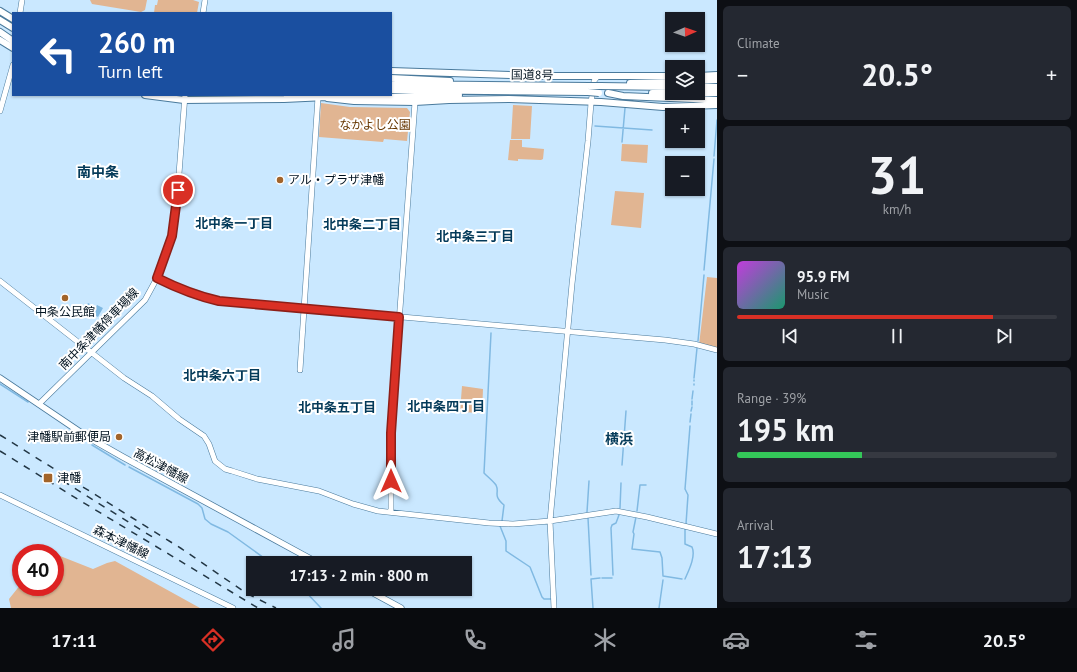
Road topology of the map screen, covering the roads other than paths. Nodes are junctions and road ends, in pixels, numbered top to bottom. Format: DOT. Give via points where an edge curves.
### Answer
graph roads {
  1 [pos="22,0"];
  2 [pos="205,0"];
  3 [pos="0,11"];
  4 [pos="20,12"];
  5 [pos="203,12"];
  6 [pos="0,16"];
  7 [pos="12,18"];
  8 [pos="0,20"];
  9 [pos="12,23"];
  10 [pos="12,27"];
  11 [pos="0,28"];
  12 [pos="0,32"];
  13 [pos="12,35"];
  14 [pos="0,40"];
  15 [pos="12,40"];
  16 [pos="12,47"];
  17 [pos="12,68"];
  18 [pos="392,71"];
  19 [pos="717,75"];
  20 [pos="665,76"];
  21 [pos="705,76"];
  22 [pos="597,77"];
  23 [pos="392,78"];
  24 [pos="717,80"];
  25 [pos="705,81"];
  26 [pos="665,82"];
  27 [pos="392,84"];
  28 [pos="537,86"];
  29 [pos="665,87"];
  30 [pos="705,87"];
  31 [pos="717,87"];
  32 [pos="588,89"];
  33 [pos="392,90"];
  34 [pos="608,90"];
  35 [pos="486,91"];
  36 [pos="665,93"];
  37 [pos="705,93"];
  38 [pos="717,93"];
  39 [pos="164,96"];
  40 [pos="326,96"];
  41 [pos="184,97"];
  42 [pos="318,97"];
  43 [pos="717,100"];
  44 [pos="415,102"];
  45 [pos="591,102"];
  46 [pos="717,105"];
  47 [pos="0,110"];
  48 [pos="157,278"];
  49 [pos="0,281"];
  50 [pos="304,309"];
  51 [pos="399,317"];
  52 [pos="567,332"];
  53 [pos="717,350"];
  54 [pos="91,353"];
  55 [pos="300,370"];
  56 [pos="0,378"];
  57 [pos="39,404"];
  58 [pos="0,495"];
  59 [pos="391,512"];
  60 [pos="550,521"];
  61 [pos="717,534"];
  62 [pos="305,556"];
  63 [pos="379,596"];
  64 [pos="233,608"];
  65 [pos="402,608"];
  66 [pos="554,608"];
  1 -- 4 [label="street"];
  2 -- 5 [label="street"];
  3 -- 7 [label="highway"];
  6 -- 9 [label="highway"];
  8 -- 10 [label="highway"];
  11 -- 13 [label="highway"];
  12 -- 15 [label="highway"];
  14 -- 16 [label="highway"];
  17 -- 47 [label="street"];
  18 -- 22 [label="highway"];
  19 -- 21 [label="highway"];
  20 -- 22 [label="highway"];
  22 -- 45 [label="street"];
  23 -- 28 [label="highway" via="518,82"];
  24 -- 25 [label="highway"];
  26 -- 34 [label="highway" via="625,84"];
  27 -- 28 [label="highway, 国道8号"];
  28 -- 32 [label="highway, 国道8号"];
  29 -- 34 [label="highway, 国道8号"];
  30 -- 31 [label="highway"];
  32 -- 34 [label="highway, 国道8号, bridge"];
  32 -- 35 [label="highway, 国道8号"];
  33 -- 35 [label="highway, 国道8号"];
  34 -- 36 [label="highway, 国道8号"];
  34 -- 43 [label="highway" via="623,96"];
  35 -- 40 [label="highway" via="388,97"];
  37 -- 38 [label="highway"];
  39 -- 41 [label="highway"];
  40 -- 42 [label="highway"];
  40 -- 44 [label="highway" via="354,101"];
  41 -- 42 [label="highway"];
  41 -- 48 [label="street, 南中条津幡停車場線" via="172,236"];
  42 -- 50 [label="street"];
  44 -- 45 [label="highway" via="488,99"];
  44 -- 51 [label="street"];
  45 -- 46 [label="highway" via="663,107"];
  45 -- 52 [label="street"];
  48 -- 50 [label="street" via="202,298"];
  48 -- 54 [label="street, 南中条津幡停車場線" via="145,300"];
  49 -- 54 [label="street"];
  50 -- 51 [label="street"];
  50 -- 55 [label="street"];
  51 -- 52 [label="street"];
  51 -- 59 [label="street" via="391,433"];
  52 -- 53 [label="street" via="666,340"];
  52 -- 60 [label="street"];
  54 -- 57 [label="street, 南中条津幡停車場線"];
  54 -- 59 [label="street" via="204,436 215,460 225,469 257,479 319,491 364,508"];
  56 -- 57 [label="main road, 高松津幡線"];
  57 -- 62 [label="main road, 高松津幡線" via="86,436"];
  58 -- 64 [label="street, 森本津幡線"];
  59 -- 60 [label="street" via="489,523"];
  60 -- 61 [label="street" via="616,511 647,516"];
  60 -- 66 [label="street"];
  63 -- 65 [label="main road"];
}
